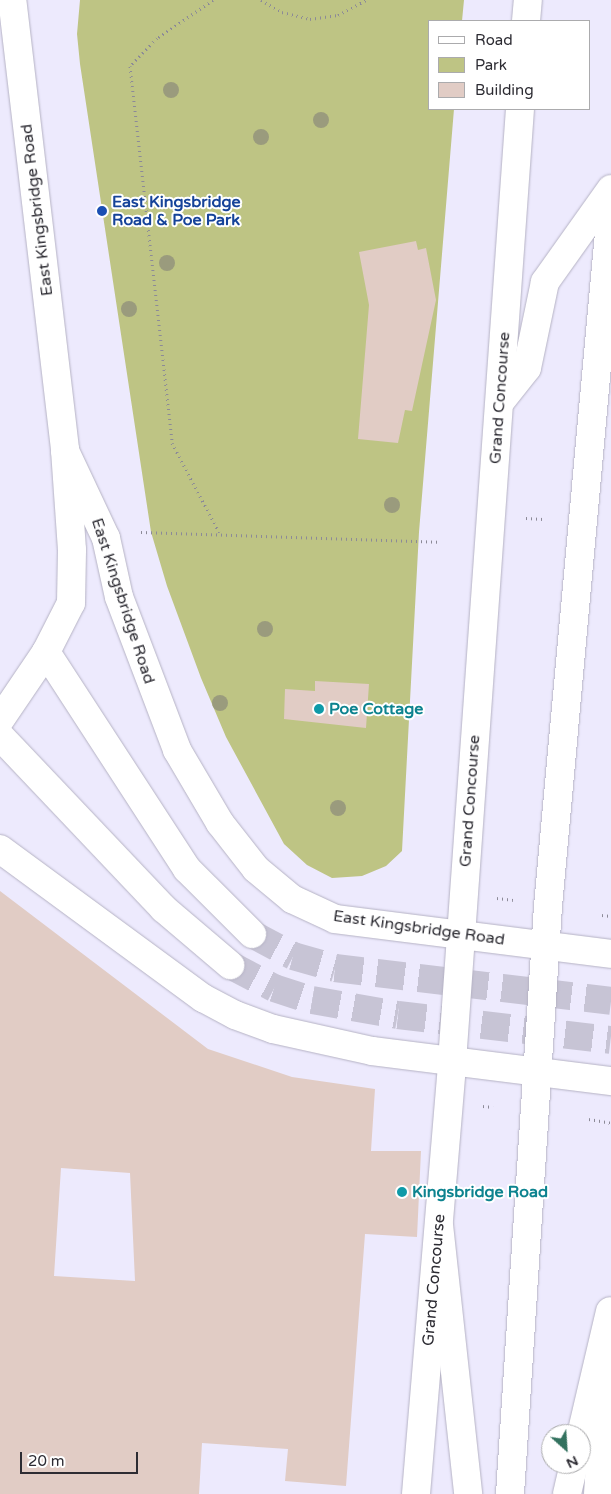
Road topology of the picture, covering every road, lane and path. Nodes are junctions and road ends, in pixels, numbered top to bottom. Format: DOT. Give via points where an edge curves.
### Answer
graph roads {
  1 [pos="12,0"];
  2 [pos="213,0"];
  3 [pos="261,0"];
  4 [pos="366,0"];
  5 [pos="528,0"];
  6 [pos="526,20"];
  7 [pos="520,110"];
  8 [pos="611,189"];
  9 [pos="611,211"];
  10 [pos="500,402"];
  11 [pos="65,449"];
  12 [pos="522,518"];
  13 [pos="543,519"];
  14 [pos="141,532"];
  15 [pos="219,532"];
  16 [pos="438,542"];
  17 [pos="46,652"];
  18 [pos="0,720"];
  19 [pos="0,736"];
  20 [pos="0,849"];
  21 [pos="496,898"];
  22 [pos="513,900"];
  23 [pos="602,915"];
  24 [pos="611,916"];
  25 [pos="252,934"];
  26 [pos="461,935"];
  27 [pos="545,946"];
  28 [pos="611,954"];
  29 [pos="230,965"];
  30 [pos="452,1062"];
  31 [pos="537,1072"];
  32 [pos="611,1081"];
  33 [pos="589,1119"];
  34 [pos="611,1122"];
  35 [pos="439,1225"];
  36 [pos="611,1305"];
  37 [pos="610,1310"];
  38 [pos="584,1424"];
  39 [pos="572,1474"];
  40 [pos="416,1494"];
  41 [pos="468,1494"];
  42 [pos="510,1494"];
  43 [pos="567,1494"];
  44 [pos="598,1494"];
  1 -- 11 [label="main road, East Kingsbridge Road"];
  2 -- 15 [label="path" via="157,38 130,66 172,443"];
  3 -- 4 [label="path" via="282,12 310,19 338,15"];
  5 -- 6 [label="main road"];
  7 -- 10 [label="main road, Grand Concourse"];
  8 -- 10 [label="main road" via="545,282 526,368"];
  9 -- 27 [label="main road"];
  10 -- 26 [label="main road, Grand Concourse"];
  11 -- 17 [label="main road, East Kingsbridge Road" via="72,550 71,603"];
  11 -- 26 [label="main road, East Kingsbridge Road" via="106,538 119,597 177,750 220,823 256,869 292,899 336,919"];
  12 -- 13 [label="path"];
  14 -- 15 [label="path"];
  15 -- 16 [label="path"];
  17 -- 18 [label="main road, East Kingsbridge Road"];
  17 -- 25 [label="main road" via="187,869"];
  19 -- 29 [label="main road" via="164,909"];
  20 -- 30 [label="main road" via="203,998 235,1015 322,1042"];
  21 -- 22 [label="path"];
  23 -- 24 [label="path"];
  26 -- 27 [label="main road, East Kingsbridge Road"];
  26 -- 30 [label="main road, Grand Concourse"];
  27 -- 28 [label="main road, East Kingsbridge Road"];
  27 -- 31 [label="main road"];
  30 -- 31 [label="main road"];
  30 -- 35 [label="main road, Grand Concourse"];
  31 -- 32 [label="main road"];
  31 -- 42 [label="main road"];
  33 -- 34 [label="path"];
  35 -- 40 [label="main road, Grand Concourse"];
  35 -- 41 [label="main road"];
  36 -- 37 [label="main road"];
  37 -- 38 [label="main road"];
  37 -- 44 [label="main road"];
  39 -- 43 [label="main road"];
}
